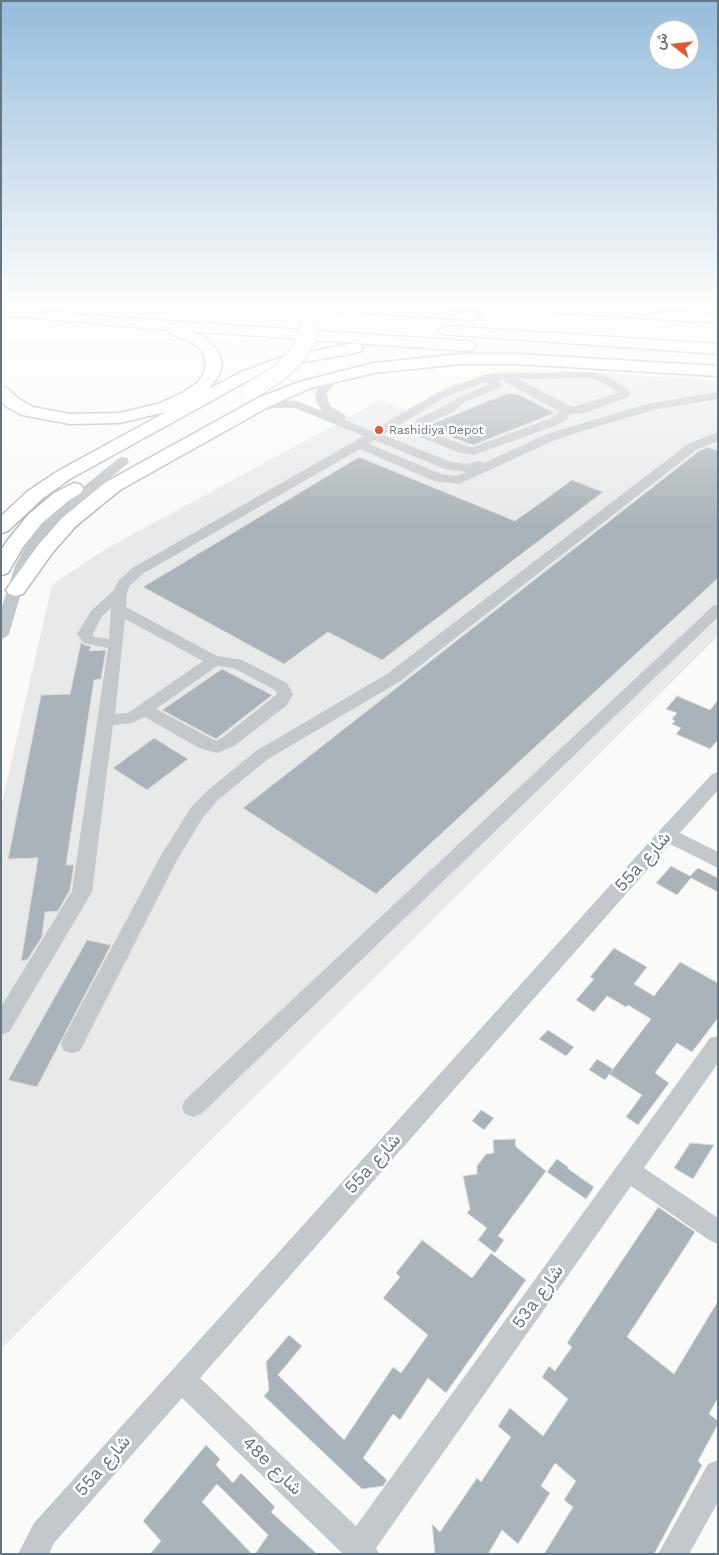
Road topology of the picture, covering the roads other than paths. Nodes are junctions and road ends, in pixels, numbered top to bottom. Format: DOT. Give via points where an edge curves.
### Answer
graph roads {
  1 [pos="208,379"];
  2 [pos="242,379"];
  3 [pos="270,379"];
  4 [pos="329,379"];
  5 [pos="337,379"];
  6 [pos="482,379"];
  7 [pos="489,379"];
  8 [pos="509,379"];
  9 [pos="603,379"];
  10 [pos="1,392"];
  11 [pos="445,392"];
  12 [pos="718,395"];
  13 [pos="461,400"];
  14 [pos="567,410"];
  15 [pos="244,412"];
  16 [pos="408,415"];
  17 [pos="336,419"];
  18 [pos="425,420"];
  19 [pos="718,436"];
  20 [pos="370,437"];
  21 [pos="123,462"];
  22 [pos="494,462"];
  23 [pos="454,467"];
  24 [pos="450,480"];
  25 [pos="1,527"];
  26 [pos="1,569"];
  27 [pos="16,590"];
  28 [pos="120,592"];
  29 [pos="118,609"];
  30 [pos="718,609"];
  31 [pos="1,634"];
  32 [pos="116,644"];
  33 [pos="214,661"];
  34 [pos="144,710"];
  35 [pos="106,720"];
  36 [pos="718,778"];
  37 [pos="667,834"];
  38 [pos="718,861"];
  39 [pos="1,1026"];
  40 [pos="72,1044"];
  41 [pos="718,1045"];
  42 [pos="193,1107"];
  43 [pos="628,1172"];
  44 [pos="718,1232"];
  45 [pos="180,1379"];
  46 [pos="718,1474"];
  47 [pos="361,1551"];
  48 [pos="33,1554"];
  49 [pos="674,1554"];
  1 -- 10 [label="highway" via="203,386 181,400 153,411 119,418 82,420 48,416 20,407"];
  2 -- 25 [label="highway" via="64,475 34,495"];
  3 -- 21 [label="highway, bridge"];
  4 -- 15 [label="highway" via="289,390"];
  5 -- 17 [label="street" via="321,393 322,401"];
  6 -- 11 [label="street"];
  7 -- 13 [label="street" via="497,383 496,386"];
  8 -- 14 [label="street"];
  9 -- 14 [label="street" via="625,393 581,410"];
  11 -- 13 [label="street"];
  11 -- 16 [label="street"];
  12 -- 22 [label="street" via="651,407 594,423 551,437"];
  13 -- 18 [label="street"];
  14 -- 18 [label="street" via="552,422 474,451 420,432 418,427"];
  15 -- 17 [label="street" via="266,405 290,404"];
  15 -- 27 [label="highway" via="129,475 97,497 57,536"];
  16 -- 18 [label="street"];
  16 -- 20 [label="street"];
  17 -- 20 [label="street"];
  19 -- 40 [label="street" via="692,447 393,678 270,750 213,795 169,857"];
  20 -- 23 [label="street"];
  20 -- 24 [label="street" via="439,478"];
  20 -- 28 [label="street" via="132,575"];
  21 -- 26 [label="highway" via="47,508 14,544"];
  21 -- 27 [label="street" via="61,511 43,530 27,555"];
  22 -- 23 [label="street" via="467,468"];
  22 -- 24 [label="street" via="464,478"];
  23 -- 24 [label="street" via="458,474"];
  27 -- 31 [label="street"];
  28 -- 29 [label="street"];
  28 -- 32 [label="street" via="96,614 85,634 94,642"];
  29 -- 32 [label="street"];
  29 -- 33 [label="street"];
  30 -- 42 [label="street"];
  32 -- 35 [label="street"];
  33 -- 34 [label="street"];
  33 -- 34 [label="street" via="236,663 282,687 284,698 228,742 217,746 205,744"];
  34 -- 35 [label="street" via="132,718"];
  35 -- 39 [label="street" via="82,892"];
  36 -- 37 [label="street, 55a شارع"];
  37 -- 38 [label="street"];
  37 -- 45 [label="street, 55a شارع"];
  41 -- 43 [label="street, 53a شارع"];
  43 -- 44 [label="street"];
  43 -- 47 [label="street, 53a شارع"];
  45 -- 47 [label="street, 48e شارع"];
  45 -- 48 [label="street, 55a شارع" via="44,1534"];
  46 -- 49 [label="street"];
}
